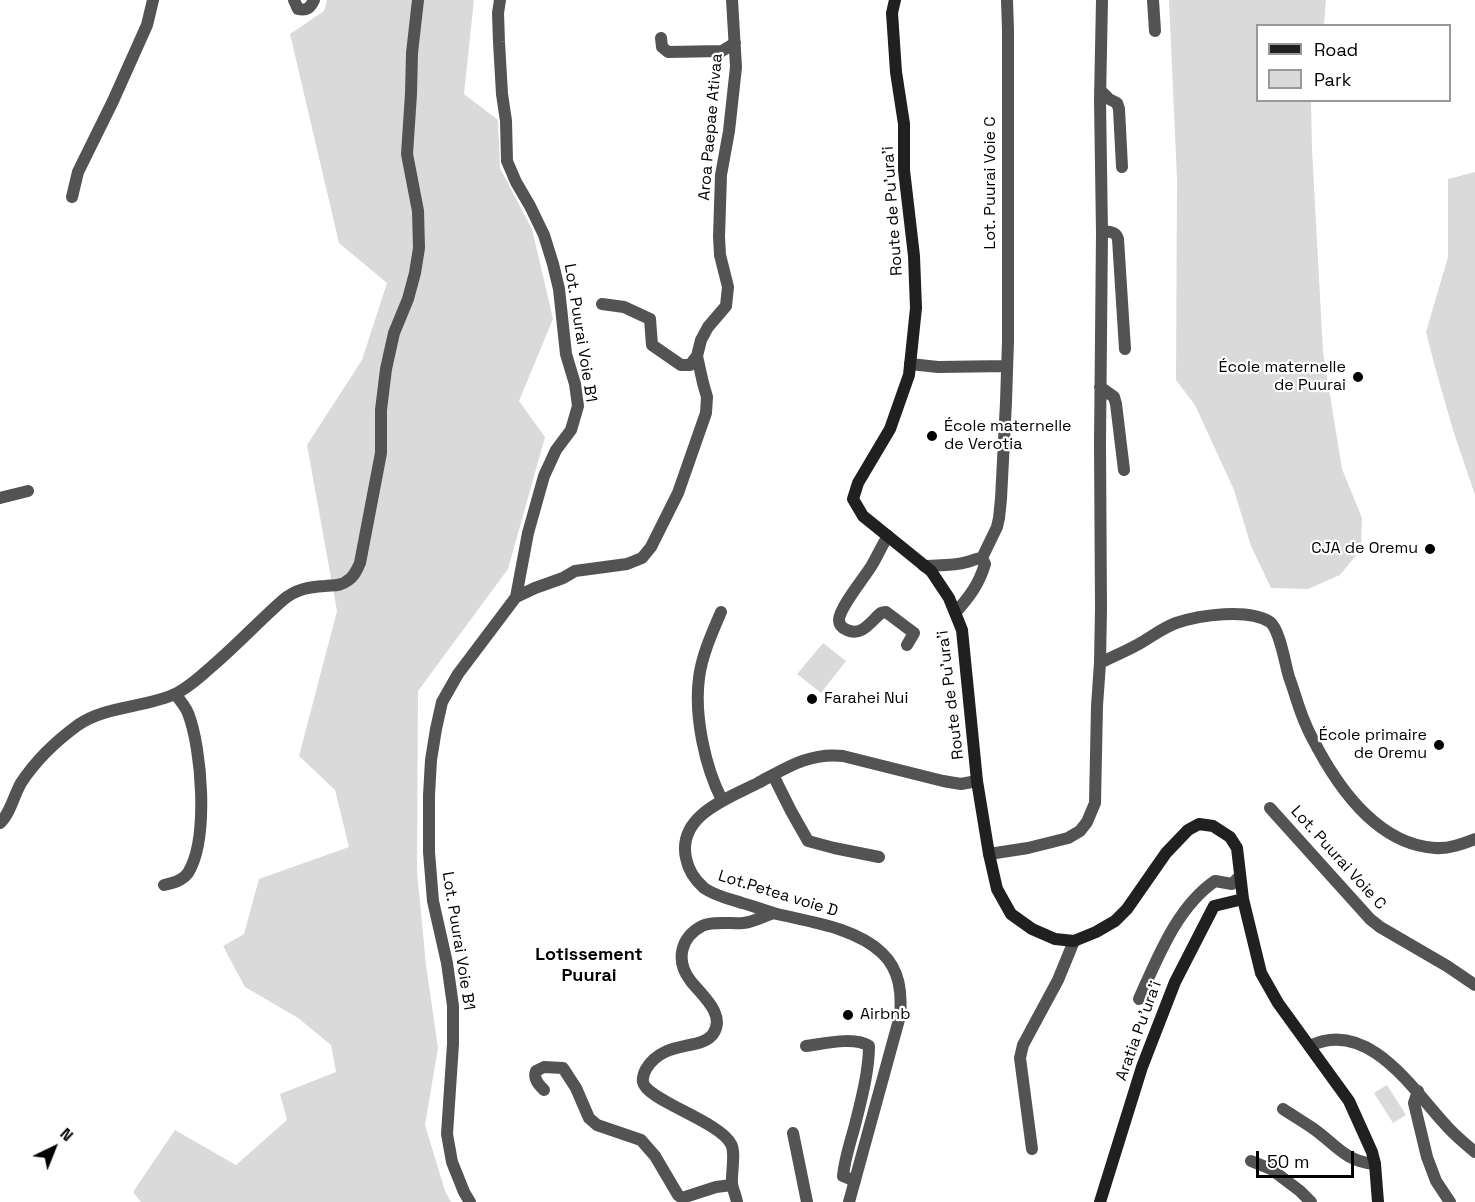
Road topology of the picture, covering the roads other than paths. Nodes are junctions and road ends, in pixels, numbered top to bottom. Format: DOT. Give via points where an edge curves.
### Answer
graph roads {
  1 [pos="153,0"];
  2 [pos="294,0"];
  3 [pos="314,0"];
  4 [pos="418,0"];
  5 [pos="500,0"];
  6 [pos="732,0"];
  7 [pos="895,0"];
  8 [pos="1007,0"];
  9 [pos="1102,0"];
  10 [pos="1153,0"];
  11 [pos="1155,31"];
  12 [pos="661,38"];
  13 [pos="735,43"];
  14 [pos="1100,90"];
  15 [pos="1122,167"];
  16 [pos="72,197"];
  17 [pos="1102,231"];
  18 [pos="602,304"];
  19 [pos="1125,350"];
  20 [pos="697,356"];
  21 [pos="910,364"];
  22 [pos="1007,366"];
  23 [pos="1100,387"];
  24 [pos="1124,470"];
  25 [pos="28,491"];
  26 [pos="0,498"];
  27 [pos="888,536"];
  28 [pos="982,558"];
  29 [pos="924,566"];
  30 [pos="516,597"];
  31 [pos="721,612"];
  32 [pos="956,612"];
  33 [pos="907,645"];
  34 [pos="1100,663"];
  35 [pos="175,694"];
  36 [pos="773,775"];
  37 [pos="977,781"];
  38 [pos="722,801"];
  39 [pos="1270,808"];
  40 [pos="0,823"];
  41 [pos="1475,840"];
  42 [pos="989,854"];
  43 [pos="879,857"];
  44 [pos="1240,876"];
  45 [pos="164,885"];
  46 [pos="1243,899"];
  47 [pos="774,913"];
  48 [pos="1074,941"];
  49 [pos="1475,985"];
  50 [pos="1139,999"];
  51 [pos="806,1046"];
  52 [pos="1311,1046"];
  53 [pos="544,1090"];
  54 [pos="1418,1091"];
  55 [pos="1283,1109"];
  56 [pos="793,1133"];
  57 [pos="1032,1149"];
  58 [pos="1475,1152"];
  59 [pos="1251,1161"];
  60 [pos="1375,1164"];
  61 [pos="855,1181"];
  62 [pos="732,1185"];
  63 [pos="1380,1199"];
  64 [pos="470,1202"];
  65 [pos="737,1202"];
  66 [pos="807,1202"];
  67 [pos="849,1202"];
  68 [pos="1100,1202"];
  69 [pos="1311,1202"];
  70 [pos="1450,1202"];
  1 -- 16 [label="street" via="147,25 78,172"];
  2 -- 3 [label="street" via="298,9 304,10"];
  4 -- 35 [label="street" via="407,154 418,211 416,273 394,333 386,369 381,453 360,563 348,581 297,591 285,599 233,649"];
  5 -- 30 [label="street, Lot. Puurai Voie B1" via="507,160 544,235 553,264 578,406 571,430 544,476"];
  6 -- 13 [label="street, Aroa Paepae Ativaa"];
  7 -- 21 [label="main road, Route de Pu'ura'i" via="893,37 914,256 916,308"];
  8 -- 22 [label="street, Lot. Puurai Voie C"];
  9 -- 14 [label="street"];
  10 -- 11 [label="street"];
  12 -- 13 [label="street" via="662,47 668,52 722,51"];
  13 -- 20 [label="street, Aroa Paepae Ativaa" via="734,88 720,195 720,255 727,299 701,340"];
  14 -- 15 [label="street" via="1119,108"];
  14 -- 17 [label="street"];
  17 -- 19 [label="street" via="1113,232 1118,239"];
  17 -- 23 [label="street"];
  18 -- 20 [label="street, Lot. Puurai Voie B1" via="624,307 650,319 652,345 681,364 690,365"];
  20 -- 30 [label="street, Lot. Puurai Voie B1" via="708,397 706,413 678,493 651,547 642,558 627,564 575,571"];
  21 -- 22 [label="street"];
  21 -- 27 [label="main road, Route de Pu'ura'i" via="890,429 858,483 853,499 863,516"];
  22 -- 28 [label="street, Lot. Puurai Voie C" via="999,518"];
  23 -- 24 [label="street" via="1116,404"];
  23 -- 34 [label="street"];
  25 -- 26 [label="street"];
  27 -- 29 [label="main road, Route de Pu'ura'i"];
  27 -- 33 [label="street" via="844,606 839,623 849,632 862,631 886,612 914,633"];
  28 -- 29 [label="street"];
  28 -- 32 [label="street, Lot. Puurai Voie C" via="985,564 980,580"];
  29 -- 32 [label="main road, Route de Pu'ura'i"];
  30 -- 64 [label="street, Lot. Puurai Voie B1" via="458,674 442,702 431,760 432,891 453,1006 447,1134 452,1162"];
  31 -- 38 [label="street" via="703,659 698,696 702,740"];
  32 -- 37 [label="main road, Route de Pu'ura'i" via="962,630"];
  34 -- 41 [label="street" via="1176,623 1228,614 1261,618 1272,624 1277,634 1306,726 1354,802 1394,836 1415,845 1436,849"];
  34 -- 42 [label="street" via="1095,803 1087,822 1068,838"];
  35 -- 40 [label="street" via="107,712 81,724 55,743 35,763"];
  35 -- 45 [label="street" via="188,712 197,751 200,824 198,844 187,874 178,882"];
  36 -- 37 [label="street, Lot.Petea voie D" via="815,756 830,755 943,781"];
  36 -- 38 [label="street, Lot.Petea voie D"];
  36 -- 43 [label="street" via="807,841"];
  37 -- 42 [label="main road, Route de Pu'ura'i"];
  38 -- 47 [label="street, Lot.Petea voie D" via="694,822 688,832 684,843 688,867 705,888 718,895"];
  39 -- 49 [label="street, Lot. Puurai Voie C" via="1370,919"];
  42 -- 48 [label="main road, Route de Pu'ura'i" via="997,889 1011,914 1055,939"];
  44 -- 46 [label="main road"];
  44 -- 48 [label="main road" via="1237,848 1230,837 1213,826 1199,824 1166,853 1115,921"];
  44 -- 50 [label="street" via="1232,884 1215,881 1202,890 1180,918"];
  46 -- 52 [label="main road" via="1261,973"];
  46 -- 68 [label="main road, Aratia Pu'ura'i" via="1214,906 1174,982"];
  47 -- 61 [label="street, Lot.Petea voie D" via="843,930 869,942 892,964 900,985 900,1016"];
  47 -- 62 [label="street" via="745,923 704,925 686,940 681,949 682,962 688,978 716,1014 714,1034 660,1054 650,1063 642,1082 656,1097 727,1137 733,1145"];
  48 -- 57 [label="street" via="1020,1058"];
  51 -- 61 [label="street" via="839,1041 869,1046 843,1176"];
  52 -- 54 [label="street" via="1325,1040 1357,1043 1392,1065"];
  52 -- 60 [label="main road" via="1349,1101"];
  53 -- 62 [label="street" via="534,1075 536,1071 544,1066 563,1068 589,1118 597,1125 641,1140 682,1198"];
  54 -- 58 [label="street" via="1444,1124"];
  54 -- 70 [label="street" via="1414,1104 1427,1157"];
  55 -- 60 [label="street" via="1355,1160"];
  56 -- 66 [label="street"];
  59 -- 69 [label="street" via="1271,1169"];
  60 -- 63 [label="main road"];
  61 -- 67 [label="street, Lot.Petea voie D"];
  62 -- 65 [label="street"];
}
